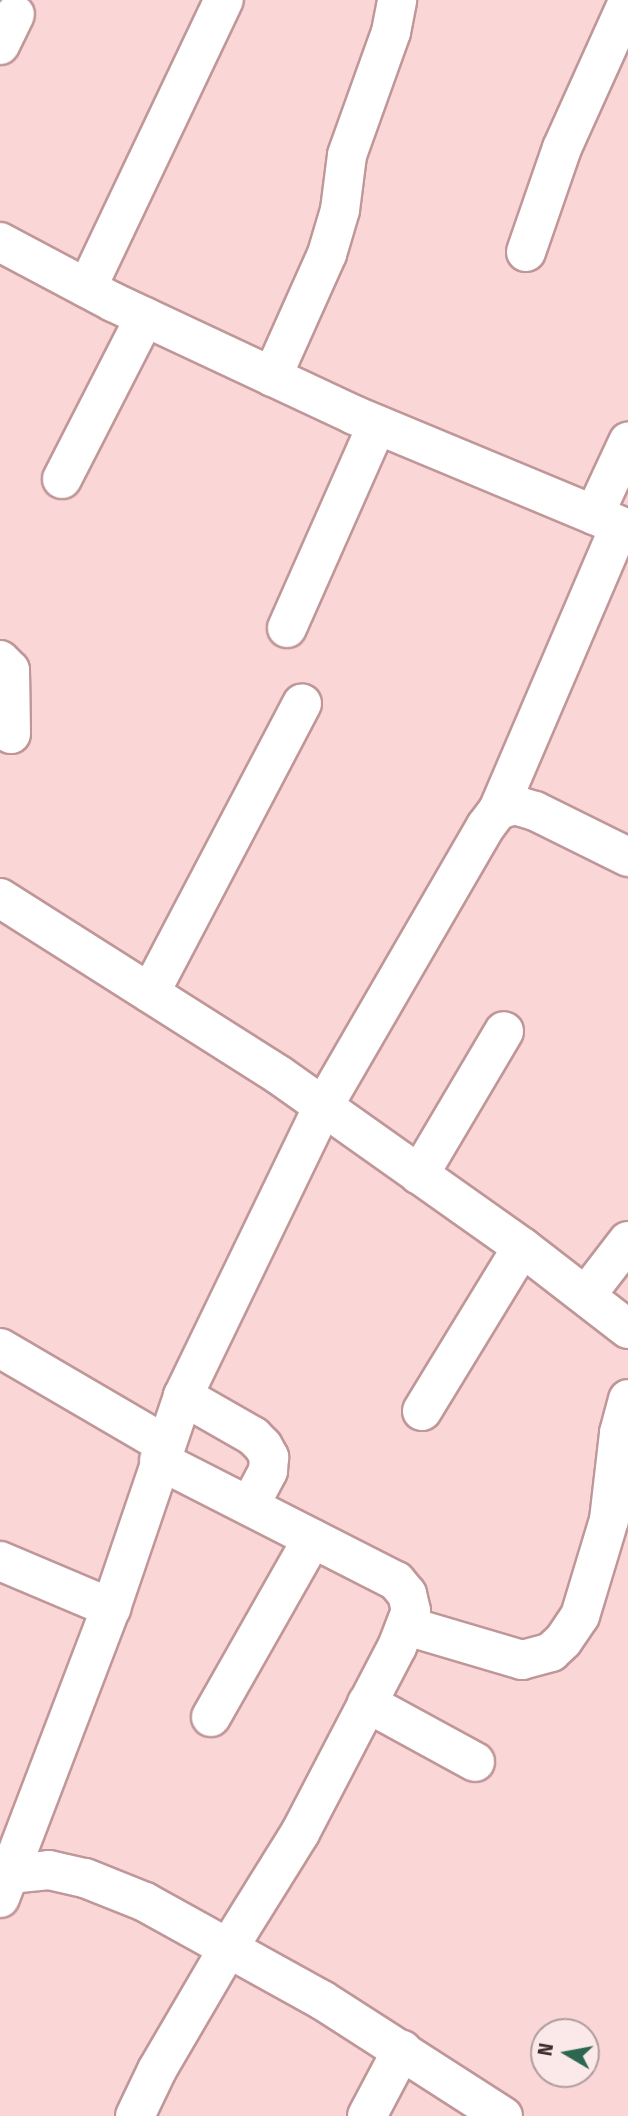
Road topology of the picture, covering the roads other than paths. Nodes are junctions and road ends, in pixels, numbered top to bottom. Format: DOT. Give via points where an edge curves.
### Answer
graph roads {
  1 [pos="224,0"];
  2 [pos="397,0"];
  3 [pos="628,2"];
  4 [pos="0,242"];
  5 [pos="526,252"];
  6 [pos="87,288"];
  7 [pos="145,317"];
  8 [pos="272,377"];
  9 [pos="377,425"];
  10 [pos="628,442"];
  11 [pos="62,479"];
  12 [pos="614,523"];
  13 [pos="287,628"];
  14 [pos="0,660"];
  15 [pos="302,704"];
  16 [pos="11,734"];
  17 [pos="498,810"];
  18 [pos="628,857"];
  19 [pos="0,898"];
  20 [pos="150,993"];
  21 [pos="503,1031"];
  22 [pos="323,1107"];
  23 [pos="419,1175"];
  24 [pos="628,1241"];
  25 [pos="522,1247"];
  26 [pos="587,1294"];
  27 [pos="628,1329"];
  28 [pos="0,1348"];
  29 [pos="183,1396"];
  30 [pos="628,1399"];
  31 [pos="422,1411"];
  32 [pos="162,1452"];
  33 [pos="250,1505"];
  34 [pos="312,1539"];
  35 [pos="0,1561"];
  36 [pos="111,1608"];
  37 [pos="407,1626"];
  38 [pos="367,1703"];
  39 [pos="211,1717"];
  40 [pos="475,1762"];
  41 [pos="3,1882"];
  42 [pos="229,1947"];
  43 [pos="402,2050"];
  44 [pos="135,2116"];
  45 [pos="367,2116"];
  46 [pos="503,2116"];
  1 -- 6 [label="street"];
  2 -- 8 [label="street" via="391,32 347,155 340,210 327,254"];
  3 -- 5 [label="street" via="562,148"];
  4 -- 6 [label="street"];
  6 -- 7 [label="street"];
  7 -- 8 [label="street"];
  7 -- 11 [label="street"];
  8 -- 9 [label="street"];
  9 -- 12 [label="street"];
  9 -- 13 [label="street"];
  10 -- 12 [label="street"];
  12 -- 17 [label="street"];
  14 -- 16 [label="street" via="10,670"];
  15 -- 20 [label="street"];
  17 -- 18 [label="street" via="514,805 535,811"];
  17 -- 22 [label="street"];
  19 -- 20 [label="street"];
  20 -- 22 [label="street"];
  21 -- 23 [label="street"];
  22 -- 23 [label="street"];
  22 -- 29 [label="street"];
  23 -- 25 [label="street"];
  24 -- 26 [label="street"];
  25 -- 26 [label="street"];
  25 -- 31 [label="street"];
  26 -- 27 [label="street"];
  28 -- 32 [label="street"];
  29 -- 32 [label="street"];
  29 -- 33 [label="street" via="263,1446 269,1457 268,1471"];
  30 -- 37 [label="street" via="619,1433 609,1520 580,1616 563,1641 551,1652 522,1660"];
  32 -- 33 [label="street"];
  32 -- 36 [label="street"];
  33 -- 34 [label="street"];
  34 -- 37 [label="street" via="396,1581 407,1594 411,1611"];
  34 -- 39 [label="street"];
  35 -- 36 [label="street"];
  36 -- 41 [label="street"];
  37 -- 38 [label="street"];
  38 -- 40 [label="street"];
  38 -- 42 [label="street" via="300,1833"];
  41 -- 42 [label="street" via="49,1870 85,1878 145,1902"];
  42 -- 43 [label="street"];
  42 -- 44 [label="street"];
  43 -- 45 [label="street"];
  43 -- 46 [label="street"];
}
